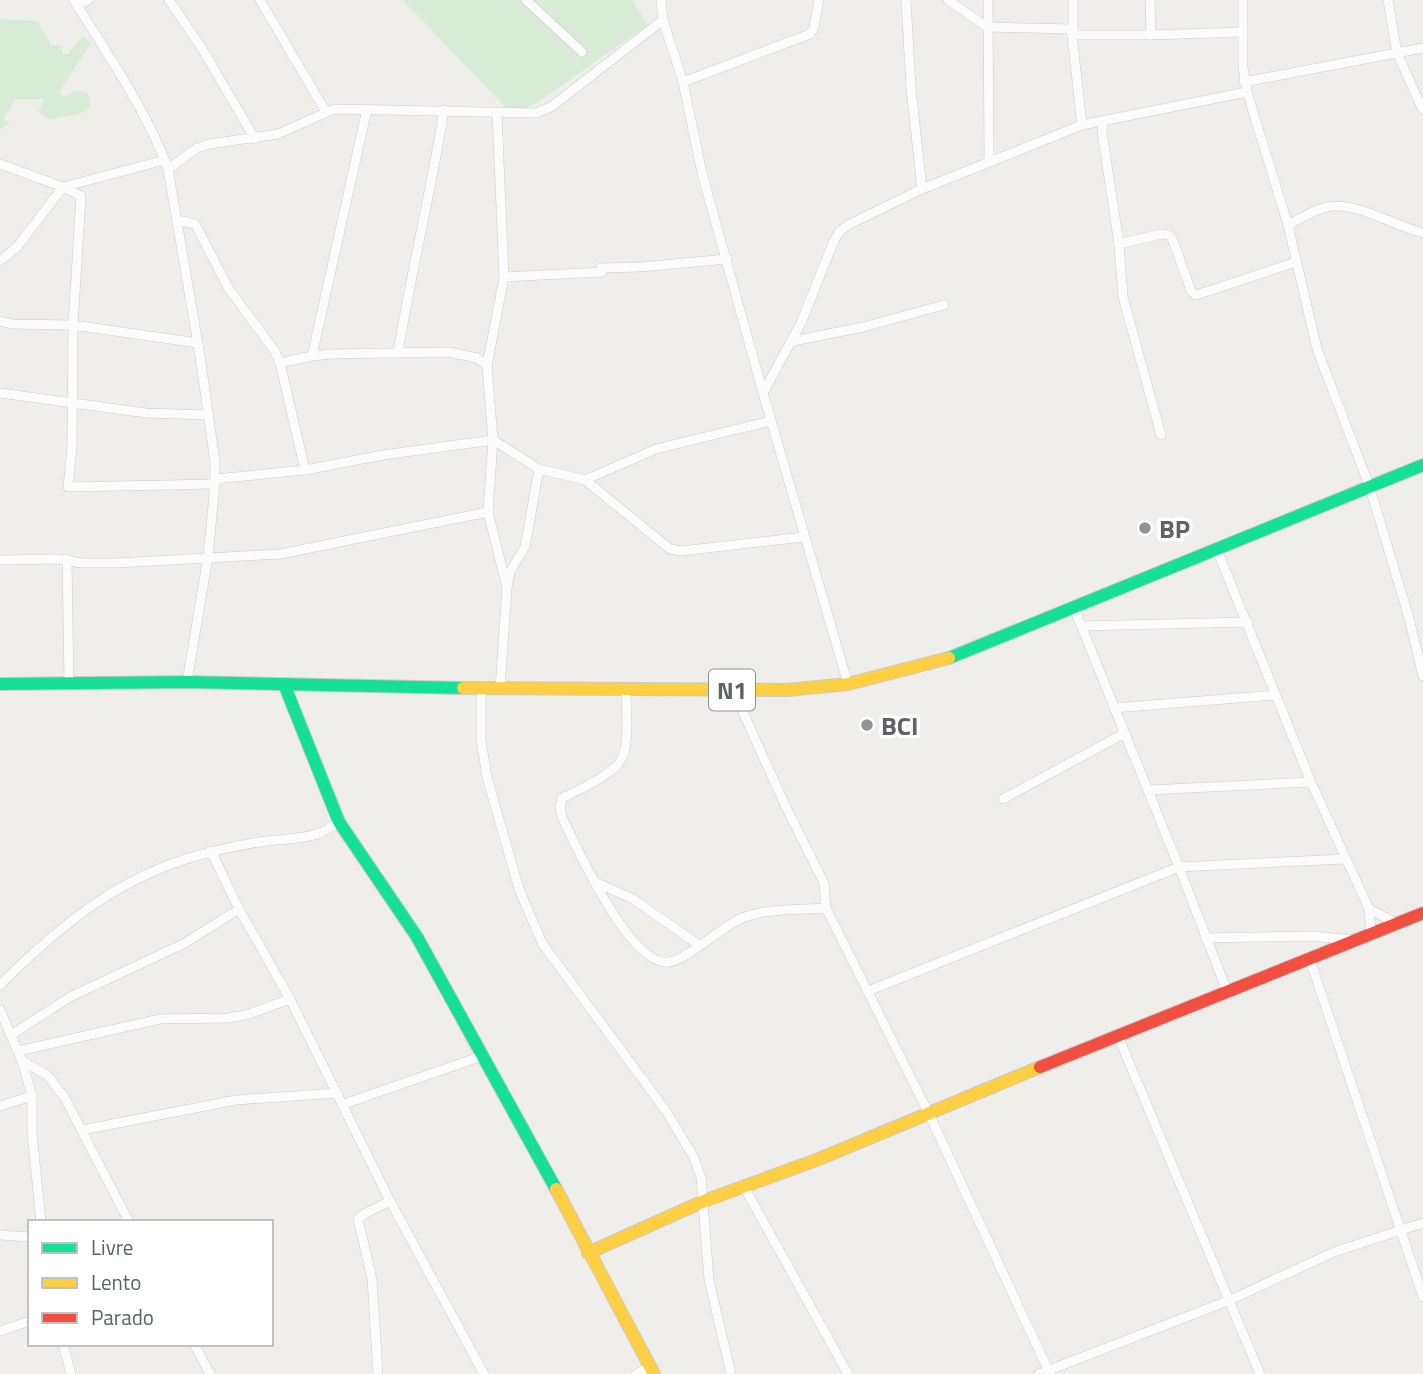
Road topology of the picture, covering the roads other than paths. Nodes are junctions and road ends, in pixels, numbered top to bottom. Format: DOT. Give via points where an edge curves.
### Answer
graph roads {
  1 [pos="88,0"];
  2 [pos="169,0"];
  3 [pos="260,0"];
  4 [pos="526,0"];
  5 [pos="661,0"];
  6 [pos="819,0"];
  7 [pos="906,0"];
  8 [pos="948,0"];
  9 [pos="988,0"];
  10 [pos="1073,0"];
  11 [pos="1150,0"];
  12 [pos="1243,0"];
  13 [pos="1388,0"];
  14 [pos="75,3"];
  15 [pos="663,20"];
  16 [pos="987,27"];
  17 [pos="1073,32"];
  18 [pos="1244,32"];
  19 [pos="1151,35"];
  20 [pos="1423,48"];
  21 [pos="582,52"];
  22 [pos="1397,53"];
  23 [pos="683,82"];
  24 [pos="1244,82"];
  25 [pos="1247,92"];
  26 [pos="367,109"];
  27 [pos="444,110"];
  28 [pos="1423,110"];
  29 [pos="326,111"];
  30 [pos="497,113"];
  31 [pos="1103,121"];
  32 [pos="1082,125"];
  33 [pos="255,139"];
  34 [pos="989,162"];
  35 [pos="0,164"];
  36 [pos="167,164"];
  37 [pos="63,187"];
  38 [pos="922,189"];
  39 [pos="177,220"];
  40 [pos="1288,225"];
  41 [pos="1423,233"];
  42 [pos="1119,244"];
  43 [pos="727,259"];
  44 [pos="0,261"];
  45 [pos="1296,262"];
  46 [pos="504,277"];
  47 [pos="944,305"];
  48 [pos="0,321"];
  49 [pos="74,325"];
  50 [pos="793,341"];
  51 [pos="198,343"];
  52 [pos="398,353"];
  53 [pos="312,356"];
  54 [pos="280,363"];
  55 [pos="487,366"];
  56 [pos="0,393"];
  57 [pos="763,393"];
  58 [pos="74,403"];
  59 [pos="209,415"];
  60 [pos="771,421"];
  61 [pos="1161,435"];
  62 [pos="493,440"];
  63 [pos="1423,465"];
  64 [pos="539,469"];
  65 [pos="306,470"];
  66 [pos="585,480"];
  67 [pos="215,482"];
  68 [pos="1370,488"];
  69 [pos="488,512"];
  70 [pos="804,537"];
  71 [pos="1217,550"];
  72 [pos="208,557"];
  73 [pos="67,559"];
  74 [pos="0,560"];
  75 [pos="507,588"];
  76 [pos="1074,608"];
  77 [pos="1248,622"];
  78 [pos="1081,626"];
  79 [pos="1423,676"];
  80 [pos="187,682"];
  81 [pos="0,684"];
  82 [pos="69,684"];
  83 [pos="284,684"];
  84 [pos="848,684"];
  85 [pos="481,688"];
  86 [pos="500,689"];
  87 [pos="626,689"];
  88 [pos="733,690"];
  89 [pos="1276,695"];
  90 [pos="1114,708"];
  91 [pos="1125,733"];
  92 [pos="1311,782"];
  93 [pos="1148,790"];
  94 [pos="1003,799"];
  95 [pos="339,822"];
  96 [pos="211,852"];
  97 [pos="1345,859"];
  98 [pos="1180,867"];
  99 [pos="593,881"];
  100 [pos="826,908"];
  101 [pos="239,909"];
  102 [pos="1369,909"];
  103 [pos="1423,913"];
  104 [pos="1396,923"];
  105 [pos="1371,933"];
  106 [pos="1206,938"];
  107 [pos="1351,940"];
  108 [pos="699,945"];
  109 [pos="1309,957"];
  110 [pos="0,985"];
  111 [pos="868,991"];
  112 [pos="1227,991"];
  113 [pos="290,999"];
  114 [pos="0,1010"];
  115 [pos="11,1035"];
  116 [pos="1118,1036"];
  117 [pos="18,1051"];
  118 [pos="482,1056"];
  119 [pos="22,1060"];
  120 [pos="337,1093"];
  121 [pos="32,1096"];
  122 [pos="344,1104"];
  123 [pos="0,1106"];
  124 [pos="928,1112"];
  125 [pos="82,1130"];
  126 [pos="743,1185"];
  127 [pos="390,1201"];
  128 [pos="704,1201"];
  129 [pos="41,1220"];
  130 [pos="128,1220"];
  131 [pos="1423,1223"];
  132 [pos="1400,1231"];
  133 [pos="0,1236"];
  134 [pos="28,1237"];
  135 [pos="588,1253"];
  136 [pos="1423,1297"];
  137 [pos="1230,1300"];
  138 [pos="28,1322"];
  139 [pos="0,1331"];
  140 [pos="64,1346"];
  141 [pos="195,1346"];
  142 [pos="652,1370"];
  143 [pos="1046,1373"];
  144 [pos="71,1374"];
  145 [pos="210,1374"];
  146 [pos="378,1374"];
  147 [pos="484,1374"];
  148 [pos="636,1374"];
  149 [pos="731,1374"];
  150 [pos="848,1374"];
  151 [pos="1259,1374"];
  1 -- 14 [label="street"];
  2 -- 33 [label="street"];
  3 -- 29 [label="street"];
  4 -- 21 [label="street"];
  5 -- 15 [label="street"];
  6 -- 23 [label="street" via="810,34"];
  7 -- 38 [label="street"];
  8 -- 16 [label="street"];
  9 -- 16 [label="street"];
  10 -- 17 [label="street"];
  11 -- 19 [label="street"];
  12 -- 18 [label="street"];
  13 -- 22 [label="street"];
  14 -- 36 [label="street"];
  15 -- 23 [label="street"];
  15 -- 30 [label="street" via="551,107 536,113"];
  16 -- 17 [label="street"];
  16 -- 34 [label="street"];
  17 -- 19 [label="street"];
  17 -- 32 [label="street"];
  18 -- 19 [label="street"];
  18 -- 24 [label="street"];
  20 -- 22 [label="street"];
  22 -- 24 [label="street"];
  22 -- 28 [label="street"];
  23 -- 43 [label="street" via="702,173"];
  24 -- 25 [label="street"];
  25 -- 31 [label="street"];
  25 -- 40 [label="street"];
  26 -- 27 [label="street"];
  26 -- 29 [label="street"];
  26 -- 53 [label="street"];
  27 -- 30 [label="street"];
  27 -- 52 [label="street"];
  29 -- 33 [label="street" via="278,134"];
  30 -- 46 [label="street"];
  31 -- 32 [label="street"];
  31 -- 42 [label="street"];
  32 -- 34 [label="street"];
  33 -- 36 [label="street" via="209,144"];
  34 -- 38 [label="street"];
  35 -- 37 [label="street"];
  36 -- 37 [label="street"];
  36 -- 39 [label="street"];
  37 -- 44 [label="street" via="17,247"];
  37 -- 49 [label="street" via="81,196"];
  38 -- 50 [label="street" via="839,232"];
  39 -- 51 [label="street"];
  39 -- 54 [label="street" via="195,223 229,289"];
  40 -- 41 [label="street" via="1319,209 1349,207"];
  40 -- 45 [label="street"];
  42 -- 45 [label="street" via="1169,235 1196,295"];
  42 -- 61 [label="street" via="1123,297"];
  43 -- 46 [label="street"];
  43 -- 57 [label="street"];
  45 -- 68 [label="street" via="1323,368"];
  46 -- 55 [label="street"];
  47 -- 50 [label="street"];
  48 -- 49 [label="street"];
  49 -- 51 [label="street"];
  49 -- 58 [label="street"];
  50 -- 57 [label="street"];
  51 -- 59 [label="street"];
  52 -- 53 [label="street"];
  52 -- 55 [label="street" via="464,354"];
  53 -- 54 [label="street"];
  54 -- 65 [label="street"];
  55 -- 62 [label="street"];
  56 -- 58 [label="street"];
  57 -- 60 [label="street"];
  58 -- 59 [label="street" via="146,413"];
  58 -- 67 [label="street" via="68,487"];
  59 -- 67 [label="street"];
  60 -- 66 [label="street" via="656,449"];
  60 -- 70 [label="street"];
  62 -- 64 [label="street"];
  62 -- 65 [label="street"];
  62 -- 69 [label="street"];
  63 -- 68 [label="main road, N1"];
  64 -- 66 [label="street"];
  64 -- 75 [label="street" via="525,547 510,572"];
  65 -- 67 [label="street"];
  66 -- 70 [label="street" via="670,549"];
  67 -- 72 [label="street"];
  68 -- 71 [label="main road, N1"];
  68 -- 79 [label="street"];
  69 -- 72 [label="street" via="291,553"];
  69 -- 75 [label="street"];
  70 -- 84 [label="street"];
  71 -- 76 [label="main road, N1"];
  71 -- 77 [label="street"];
  72 -- 73 [label="street" via="117,563"];
  72 -- 80 [label="street"];
  73 -- 74 [label="street"];
  73 -- 82 [label="street"];
  75 -- 86 [label="street"];
  76 -- 78 [label="street"];
  76 -- 84 [label="main road, N1" via="946,660"];
  77 -- 78 [label="street"];
  77 -- 89 [label="street"];
  78 -- 90 [label="street"];
  80 -- 82 [label="main road, N1"];
  80 -- 83 [label="main road, N1"];
  81 -- 82 [label="main road, N1"];
  83 -- 85 [label="main road, N1"];
  83 -- 95 [label="main road"];
  84 -- 88 [label="main road, N1"];
  85 -- 86 [label="main road, N1"];
  85 -- 128 [label="street" via="483,759 528,914 542,943 681,1133 701,1177"];
  86 -- 87 [label="main road, N1"];
  87 -- 88 [label="main road, N1"];
  87 -- 99 [label="street" via="621,762 562,798 560,807"];
  88 -- 100 [label="street" via="824,883"];
  89 -- 90 [label="street"];
  89 -- 92 [label="street"];
  90 -- 91 [label="street"];
  91 -- 93 [label="street"];
  91 -- 94 [label="street"];
  92 -- 93 [label="street"];
  92 -- 97 [label="street"];
  93 -- 98 [label="street"];
  95 -- 96 [label="street" via="307,836"];
  95 -- 118 [label="main road" via="417,937"];
  96 -- 101 [label="street"];
  96 -- 110 [label="street" via="142,875 108,894 45,941"];
  97 -- 98 [label="street"];
  97 -- 102 [label="street"];
  98 -- 106 [label="street"];
  98 -- 111 [label="street"];
  99 -- 108 [label="street" via="633,899"];
  99 -- 108 [label="street" via="624,929 659,963 673,962"];
  100 -- 108 [label="street" via="755,914"];
  100 -- 111 [label="street"];
  101 -- 113 [label="street"];
  101 -- 115 [label="street" via="185,943 70,997"];
  102 -- 104 [label="street"];
  102 -- 105 [label="street"];
  103 -- 104 [label="main road"];
  104 -- 105 [label="main road"];
  105 -- 107 [label="main road"];
  106 -- 107 [label="street"];
  106 -- 112 [label="street"];
  107 -- 109 [label="main road"];
  109 -- 112 [label="main road"];
  109 -- 132 [label="street"];
  111 -- 124 [label="street"];
  112 -- 116 [label="main road"];
  113 -- 117 [label="street" via="246,1015 160,1019"];
  113 -- 120 [label="street"];
  114 -- 115 [label="street"];
  115 -- 117 [label="street"];
  116 -- 124 [label="main road"];
  116 -- 137 [label="street"];
  117 -- 119 [label="street"];
  118 -- 122 [label="street"];
  118 -- 135 [label="main road"];
  119 -- 121 [label="street"];
  119 -- 125 [label="street" via="47,1075"];
  120 -- 122 [label="street"];
  120 -- 125 [label="street" via="227,1101"];
  121 -- 123 [label="street"];
  121 -- 129 [label="street"];
  122 -- 127 [label="street"];
  124 -- 126 [label="main road" via="819,1159"];
  124 -- 143 [label="street"];
  125 -- 130 [label="street"];
  126 -- 128 [label="main road"];
  126 -- 150 [label="street"];
  127 -- 146 [label="street" via="358,1219 372,1279"];
  127 -- 147 [label="street"];
  128 -- 135 [label="main road"];
  128 -- 149 [label="street" via="709,1280"];
  131 -- 132 [label="street"];
  132 -- 136 [label="street"];
  132 -- 137 [label="street" via="1334,1252"];
  133 -- 134 [label="street"];
  135 -- 142 [label="main road"];
  137 -- 143 [label="street"];
  137 -- 151 [label="street"];
  138 -- 139 [label="street"];
  140 -- 144 [label="street"];
  141 -- 145 [label="street"];
  142 -- 148 [label="street"];
}
